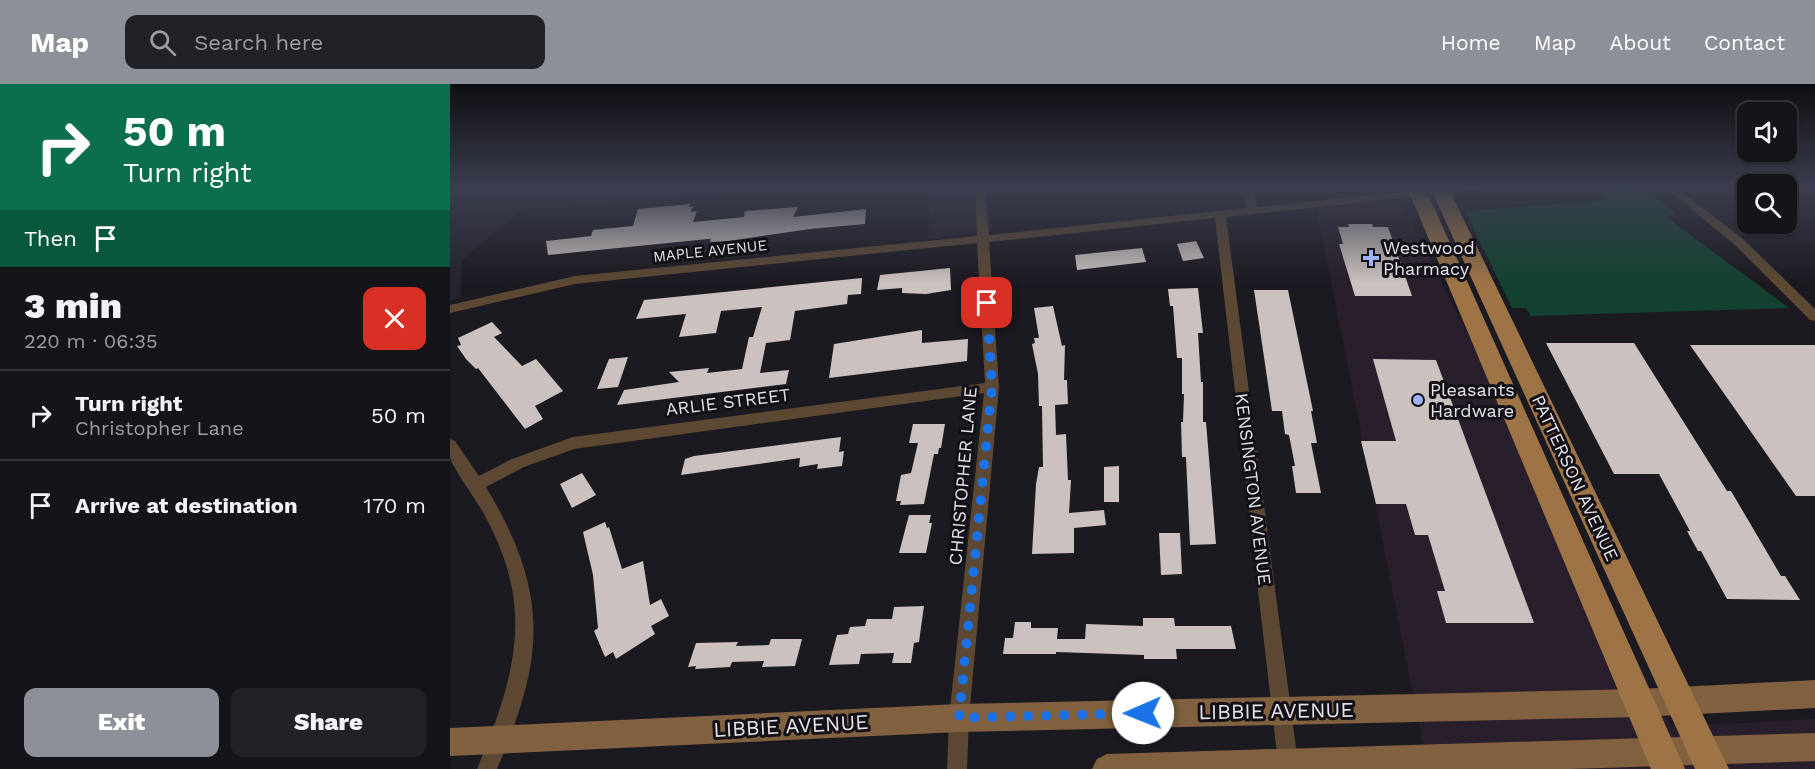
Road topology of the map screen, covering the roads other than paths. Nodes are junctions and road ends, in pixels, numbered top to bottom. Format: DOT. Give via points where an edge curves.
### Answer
graph roads {
  1 [pos="982,219"];
  2 [pos="1175,219"];
  3 [pos="1221,219"];
  4 [pos="1441,219"];
  5 [pos="1443,219"];
  6 [pos="1710,219"];
  7 [pos="983,240"];
  8 [pos="450,309"];
  9 [pos="1815,317"];
  10 [pos="992,387"];
  11 [pos="450,445"];
  12 [pos="476,485"];
  13 [pos="1815,694"];
  14 [pos="1680,701"];
  15 [pos="1640,703"];
  16 [pos="1281,710"];
  17 [pos="959,718"];
  18 [pos="501,740"];
  19 [pos="450,742"];
  20 [pos="1815,747"];
  21 [pos="1707,759"];
  22 [pos="1664,760"];
  23 [pos="1288,763"];
  24 [pos="487,769"];
  25 [pos="957,769"];
  26 [pos="1107,769"];
  1 -- 7 [label="street, CHRISTOPHER LANE"];
  2 -- 7 [label="street, MAPLE AVENUE"];
  3 -- 16 [label="street, KENSINGTON AVENUE"];
  4 -- 15 [label="main road, PATTERSON AVENUE"];
  5 -- 14 [label="main road, PATTERSON AVENUE"];
  6 -- 9 [label="street" via="1739,242"];
  7 -- 8 [label="street, MAPLE AVENUE" via="575,280"];
  7 -- 10 [label="street, CHRISTOPHER LANE"];
  10 -- 12 [label="street, ARLIE STREET" via="573,443 518,463"];
  10 -- 17 [label="street, CHRISTOPHER LANE"];
  11 -- 12 [label="street"];
  12 -- 18 [label="street" via="506,543 521,583 525,631 521,672"];
  13 -- 14 [label="main road, LIBBIE AVENUE"];
  14 -- 15 [label="main road, LIBBIE AVENUE"];
  14 -- 21 [label="main road, PATTERSON AVENUE"];
  15 -- 16 [label="main road, LIBBIE AVENUE"];
  15 -- 22 [label="main road, PATTERSON AVENUE"];
  16 -- 17 [label="main road, LIBBIE AVENUE"];
  16 -- 23 [label="street, KENSINGTON AVENUE"];
  17 -- 18 [label="main road, LIBBIE AVENUE"];
  17 -- 25 [label="street, CHRISTOPHER LANE"];
  18 -- 19 [label="main road, LIBBIE AVENUE"];
  18 -- 24 [label="street"];
  20 -- 21 [label="main road"];
  21 -- 22 [label="main road"];
  22 -- 23 [label="main road"];
  23 -- 26 [label="main road"];
}
